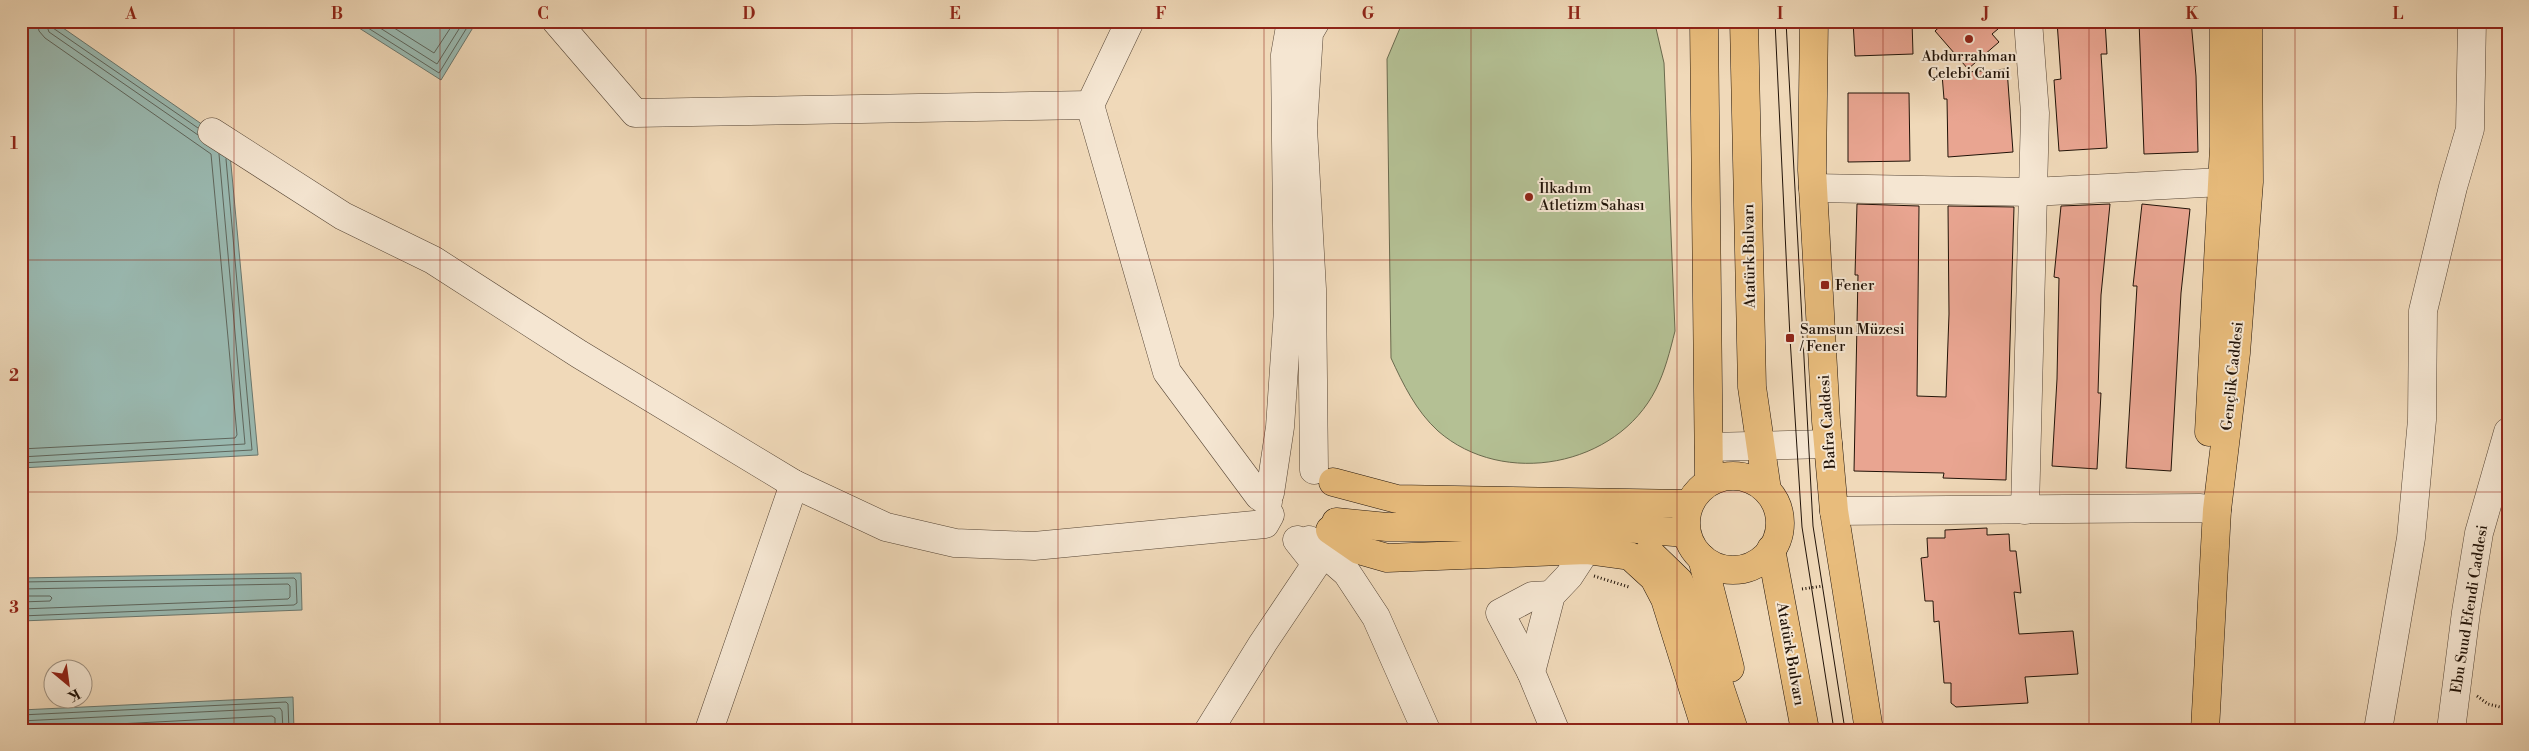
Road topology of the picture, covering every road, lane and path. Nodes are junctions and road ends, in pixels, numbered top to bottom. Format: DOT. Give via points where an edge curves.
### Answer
graph roads {
  1 [pos="556,21"];
  2 [pos="1130,21"];
  3 [pos="1291,21"];
  4 [pos="1316,21"];
  5 [pos="1704,21"];
  6 [pos="1744,21"];
  7 [pos="1814,21"];
  8 [pos="2028,21"];
  9 [pos="2224,21"];
  10 [pos="2248,21"];
  11 [pos="2472,21"];
  12 [pos="1090,105"];
  13 [pos="212,132"];
  14 [pos="2222,182"];
  15 [pos="1813,188"];
  16 [pos="2032,192"];
  17 [pos="2508,432"];
  18 [pos="1828,444"];
  19 [pos="1761,446"];
  20 [pos="1709,447"];
  21 [pos="1324,476"];
  22 [pos="1709,481"];
  23 [pos="794,484"];
  24 [pos="1768,490"];
  25 [pos="1269,503"];
  26 [pos="1689,504"];
  27 [pos="2208,509"];
  28 [pos="2025,510"];
  29 [pos="1834,511"];
  30 [pos="1613,527"];
  31 [pos="1318,533"];
  32 [pos="1686,533"];
  33 [pos="1771,550"];
  34 [pos="1702,558"];
  35 [pos="1579,560"];
  36 [pos="1846,583"];
  37 [pos="1634,589"];
  38 [pos="1779,592"];
  39 [pos="1551,595"];
  40 [pos="1531,672"];
  41 [pos="2457,680"];
  42 [pos="2508,709"];
  43 [pos="709,730"];
  44 [pos="1209,730"];
  45 [pos="1426,730"];
  46 [pos="1555,730"];
  47 [pos="1706,730"];
  48 [pos="1734,730"];
  49 [pos="1745,730"];
  50 [pos="1805,730"];
  51 [pos="1869,730"];
  52 [pos="2190,730"];
  53 [pos="2204,730"];
  54 [pos="2378,730"];
  55 [pos="2451,730"];
  1 -- 12 [label="street" via="635,113"];
  2 -- 12 [label="street"];
  3 -- 25 [label="street" via="1285,56 1288,310 1280,427"];
  4 -- 21 [label="street" via="1309,33 1303,128"];
  5 -- 20 [label="main road"];
  6 -- 19 [label="main road, Atatürk Bulvarı" via="1752,387"];
  7 -- 15 [label="main road, Bafra Caddesi"];
  8 -- 16 [label="street" via="2035,113"];
  9 -- 14 [label="main road, Gençlik Caddesi"];
  10 -- 27 [label="main road, Gençlik Caddesi" via="2249,182 2236,353"];
  11 -- 54 [label="street" via="2470,129 2424,311 2422,420 2411,538"];
  12 -- 25 [label="street" via="1167,372 1259,496"];
  13 -- 23 [label="street" via="343,216 433,260 579,354"];
  14 -- 16 [label="street"];
  14 -- 27 [label="main road, Gençlik Caddesi"];
  15 -- 16 [label="street"];
  15 -- 18 [label="main road, Bafra Caddesi"];
  16 -- 28 [label="street"];
  17 -- 41 [label="street, Ebu Suud Efendi Caddesi" via="2479,533"];
  18 -- 19 [label="street"];
  18 -- 29 [label="main road, Bafra Caddesi"];
  19 -- 20 [label="street"];
  19 -- 24 [label="main road, Atatürk Bulvarı"];
  20 -- 22 [label="main road"];
  21 -- 25 [label="street" via="1293,470 1275,483"];
  21 -- 26 [label="main road" via="1397,498"];
  21 -- 31 [label="street" via="1340,501"];
  22 -- 24 [label="main road" via="1740,476"];
  22 -- 26 [label="main road"];
  23 -- 25 [label="street" via="886,527 955,543 1034,546 1264,524"];
  23 -- 43 [label="street"];
  24 -- 33 [label="main road, Atatürk Bulvarı" via="1780,519 1778,535"];
  25 -- 31 [label="street" via="1276,526 1285,535"];
  26 -- 32 [label="main road" via="1685,518"];
  27 -- 28 [label="street"];
  27 -- 52 [label="main road, Gençlik Caddesi"];
  27 -- 53 [label="main road, Gençlik Caddesi"];
  28 -- 29 [label="street"];
  29 -- 36 [label="main road, Bafra Caddesi"];
  30 -- 31 [label="main road" via="1387,528"];
  30 -- 32 [label="main road"];
  30 -- 48 [label="main road" via="1648,552 1679,581"];
  31 -- 35 [label="main road" via="1387,558"];
  31 -- 44 [label="street" via="1316,564"];
  31 -- 45 [label="street" via="1376,618"];
  32 -- 34 [label="main road"];
  33 -- 34 [label="main road" via="1746,568 1731,570"];
  33 -- 38 [label="main road, Atatürk Bulvarı"];
  34 -- 49 [label="main road"];
  35 -- 37 [label="path"];
  35 -- 39 [label="street"];
  35 -- 47 [label="main road" via="1630,556 1654,578 1665,599"];
  36 -- 38 [label="path"];
  36 -- 51 [label="main road, Bafra Caddesi"];
  38 -- 50 [label="main road, Atatürk Bulvarı"];
  39 -- 40 [label="street"];
  39 -- 40 [label="street" via="1532,596 1500,613"];
  40 -- 46 [label="street"];
  41 -- 42 [label="path" via="2488,704"];
  41 -- 55 [label="street, Ebu Suud Efendi Caddesi"];
}
